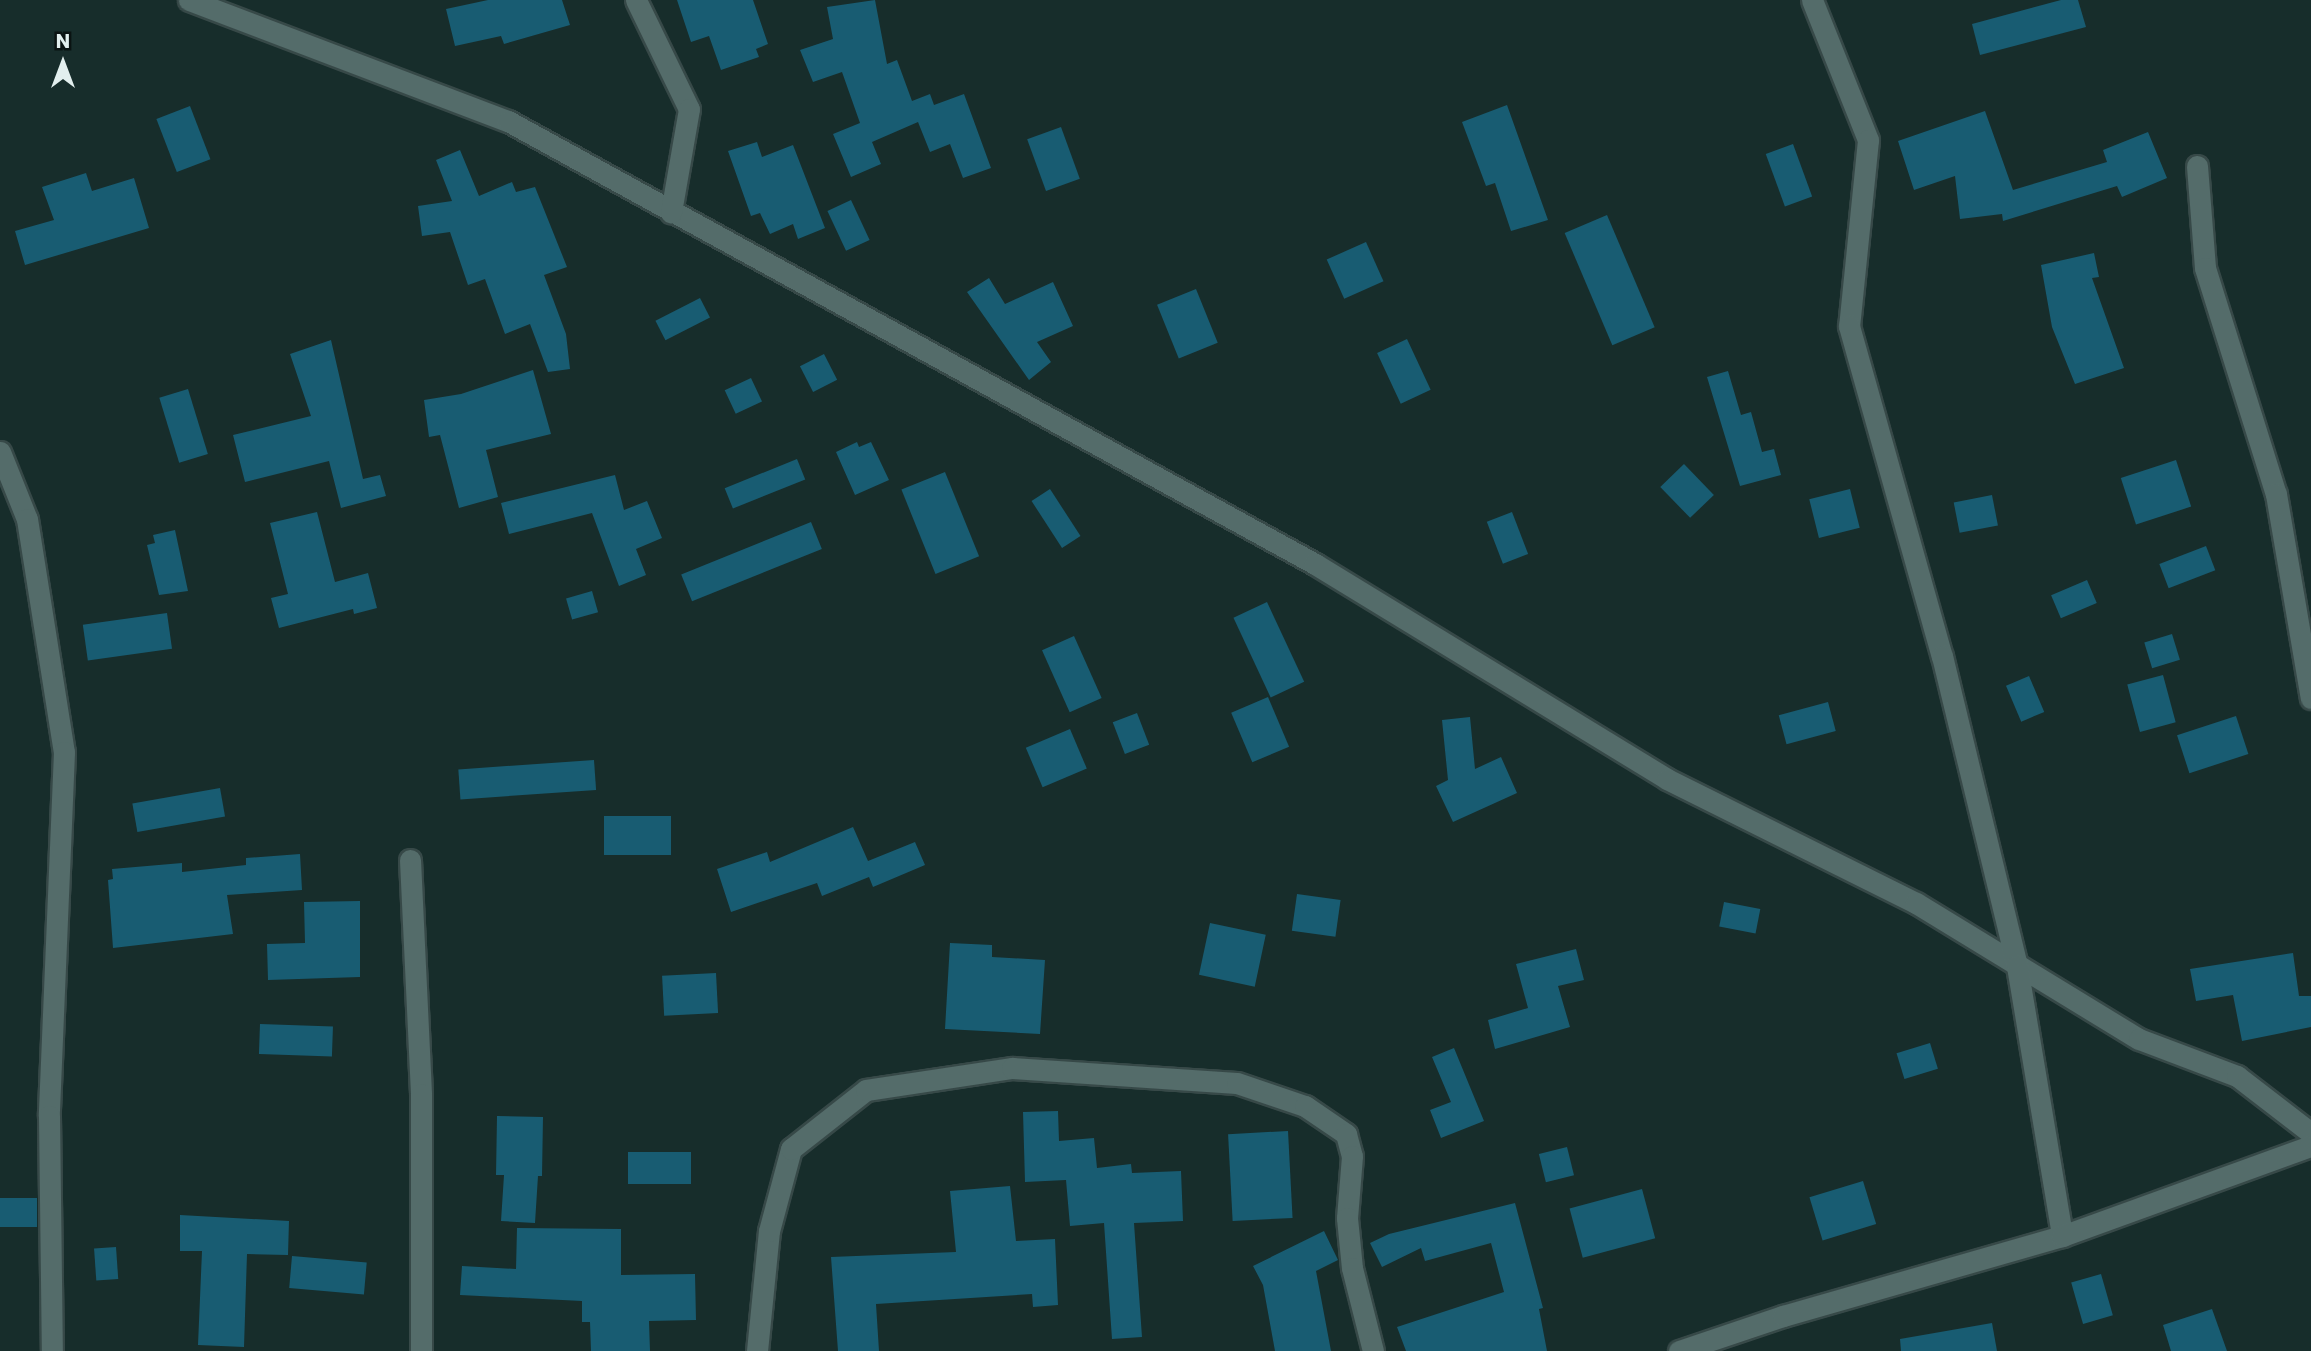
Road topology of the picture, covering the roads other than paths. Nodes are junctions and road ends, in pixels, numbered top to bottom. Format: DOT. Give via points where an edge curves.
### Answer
graph roads {
  1 [pos="189,0"];
  2 [pos="636,0"];
  3 [pos="1812,0"];
  4 [pos="2197,166"];
  5 [pos="671,212"];
  6 [pos="0,452"];
  7 [pos="2311,698"];
  8 [pos="410,860"];
  9 [pos="2017,966"];
  10 [pos="2311,1133"];
  11 [pos="2311,1146"];
  12 [pos="2062,1236"];
  13 [pos="52,1351"];
  14 [pos="421,1351"];
  15 [pos="757,1351"];
  16 [pos="1373,1351"];
  17 [pos="1679,1351"];
  1 -- 5 [label="street" via="508,121"];
  2 -- 5 [label="street" via="689,109"];
  3 -- 9 [label="street" via="1868,140 1849,326 1942,656"];
  4 -- 7 [label="street" via="2204,268 2276,494"];
  5 -- 9 [label="street" via="1315,564 1667,779 1916,903"];
  6 -- 13 [label="street" via="27,519 64,752 49,1116"];
  8 -- 14 [label="street" via="421,1094"];
  9 -- 10 [label="street" via="2139,1039 2237,1076"];
  9 -- 12 [label="street"];
  11 -- 12 [label="street"];
  12 -- 17 [label="street" via="1783,1316"];
  15 -- 16 [label="street" via="769,1231 792,1149 866,1090 1012,1068 1237,1083 1305,1106 1346,1134 1352,1156 1347,1218 1352,1268"];
}
